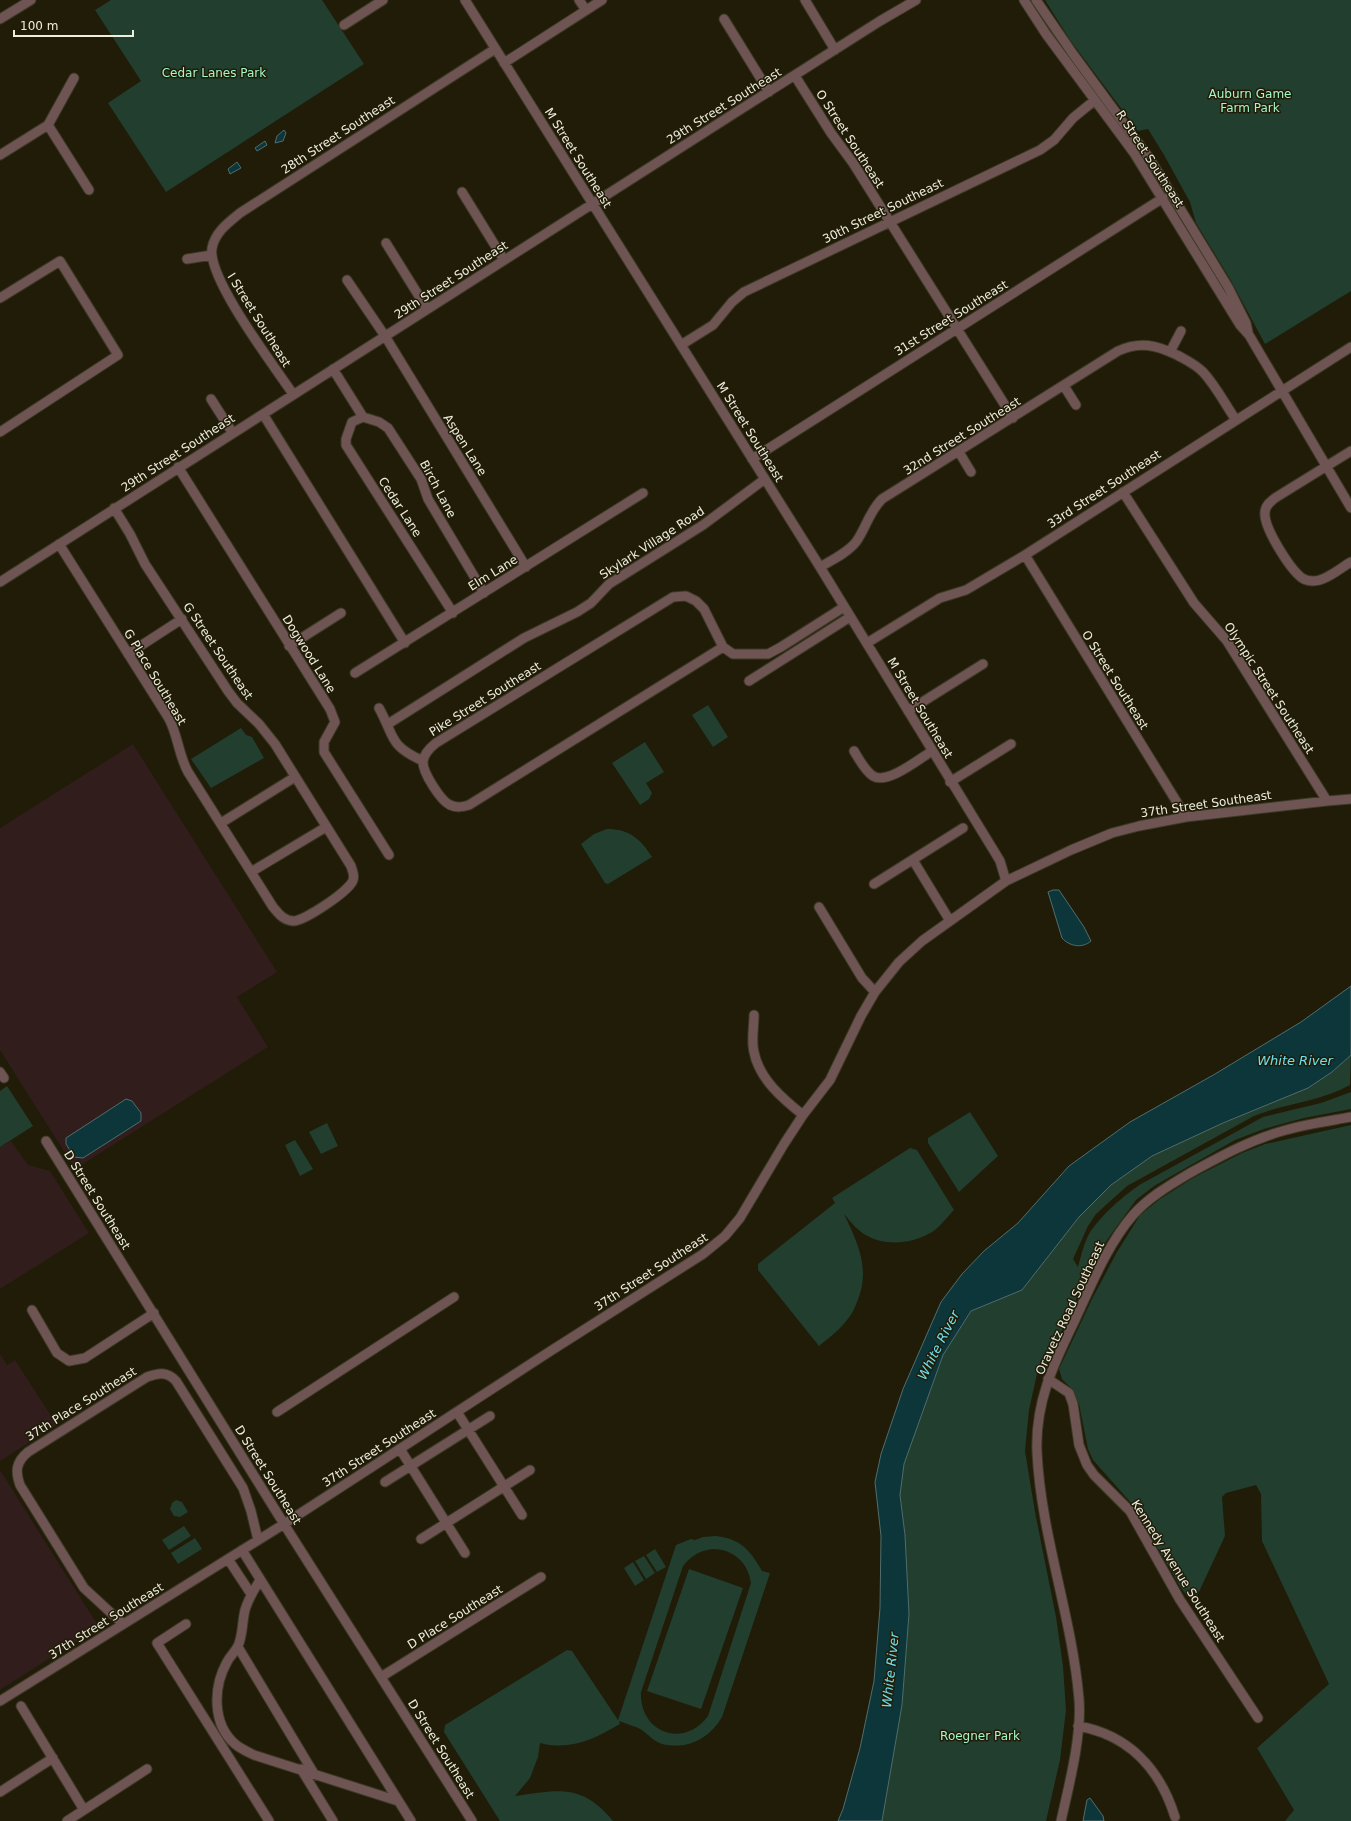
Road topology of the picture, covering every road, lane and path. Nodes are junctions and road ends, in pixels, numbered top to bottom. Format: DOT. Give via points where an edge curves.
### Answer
graph roads {
  1 [pos="31,0"];
  2 [pos="383,0"];
  3 [pos="465,0"];
  4 [pos="579,0"];
  5 [pos="602,0"];
  6 [pos="805,0"];
  7 [pos="916,0"];
  8 [pos="1024,0"];
  9 [pos="1036,0"];
  10 [pos="901,3"];
  11 [pos="586,10"];
  12 [pos="0,19"];
  13 [pos="724,20"];
  14 [pos="344,25"];
  15 [pos="495,49"];
  16 [pos="836,50"];
  17 [pos="504,63"];
  18 [pos="795,76"];
  19 [pos="74,78"];
  20 [pos="769,92"];
  21 [pos="1095,100"];
  22 [pos="48,126"];
  23 [pos="0,155"];
  24 [pos="89,190"];
  25 [pos="462,192"];
  26 [pos="1163,198"];
  27 [pos="592,204"];
  28 [pos="889,221"];
  29 [pos="386,243"];
  30 [pos="212,255"];
  31 [pos="187,259"];
  32 [pos="504,260"];
  33 [pos="346,280"];
  34 [pos="0,298"];
  35 [pos="427,309"];
  36 [pos="957,328"];
  37 [pos="1181,331"];
  38 [pos="1249,335"];
  39 [pos="385,336"];
  40 [pos="681,345"];
  41 [pos="1351,347"];
  42 [pos="1170,352"];
  43 [pos="333,369"];
  44 [pos="1064,386"];
  45 [pos="1283,391"];
  46 [pos="292,394"];
  47 [pos="211,399"];
  48 [pos="1076,405"];
  49 [pos="263,414"];
  50 [pos="363,417"];
  51 [pos="1013,418"];
  52 [pos="1236,420"];
  53 [pos="0,432"];
  54 [pos="232,432"];
  55 [pos="1351,451"];
  56 [pos="959,452"];
  57 [pos="752,459"];
  58 [pos="1327,466"];
  59 [pos="178,467"];
  60 [pos="971,472"];
  61 [pos="765,479"];
  62 [pos="1123,492"];
  63 [pos="643,493"];
  64 [pos="114,508"];
  65 [pos="1351,508"];
  66 [pos="59,544"];
  67 [pos="1025,555"];
  68 [pos="1351,562"];
  69 [pos="526,567"];
  70 [pos="820,567"];
  71 [pos="0,582"];
  72 [pos="484,593"];
  73 [pos="844,607"];
  74 [pos="341,613"];
  75 [pos="453,613"];
  76 [pos="850,617"];
  77 [pos="182,619"];
  78 [pos="404,643"];
  79 [pos="867,643"];
  80 [pos="289,646"];
  81 [pos="723,647"];
  82 [pos="128,654"];
  83 [pos="983,664"];
  84 [pos="355,673"];
  85 [pos="749,680"];
  86 [pos="379,708"];
  87 [pos="908,711"];
  88 [pos="388,724"];
  89 [pos="1011,744"];
  90 [pos="854,751"];
  91 [pos="932,751"];
  92 [pos="423,761"];
  93 [pos="296,777"];
  94 [pos="950,782"];
  95 [pos="1351,799"];
  96 [pos="1327,801"];
  97 [pos="1186,817"];
  98 [pos="221,824"];
  99 [pos="326,827"];
  100 [pos="963,828"];
  101 [pos="389,855"];
  102 [pos="913,860"];
  103 [pos="251,872"];
  104 [pos="1006,881"];
  105 [pos="874,884"];
  106 [pos="274,907"];
  107 [pos="819,907"];
  108 [pos="950,921"];
  109 [pos="875,992"];
  110 [pos="754,1015"];
  111 [pos="803,1115"];
  112 [pos="1351,1117"];
  113 [pos="46,1141"];
  114 [pos="454,1297"];
  115 [pos="32,1310"];
  116 [pos="154,1313"];
  117 [pos="1048,1379"];
  118 [pos="277,1412"];
  119 [pos="457,1412"];
  120 [pos="490,1416"];
  121 [pos="468,1430"];
  122 [pos="400,1449"];
  123 [pos="410,1466"];
  124 [pos="530,1470"];
  125 [pos="385,1482"];
  126 [pos="504,1487"];
  127 [pos="522,1515"];
  128 [pos="446,1523"];
  129 [pos="284,1524"];
  130 [pos="422,1539"];
  131 [pos="258,1540"];
  132 [pos="242,1550"];
  133 [pos="465,1553"];
  134 [pos="228,1559"];
  135 [pos="541,1577"];
  136 [pos="260,1580"];
  137 [pos="251,1594"];
  138 [pos="123,1624"];
  139 [pos="186,1624"];
  140 [pos="238,1647"];
  141 [pos="381,1677"];
  142 [pos="0,1701"];
  143 [pos="21,1706"];
  144 [pos="218,1716"];
  145 [pos="1258,1718"];
  146 [pos="207,1722"];
  147 [pos="1078,1726"];
  148 [pos="53,1758"];
  149 [pos="147,1769"];
  150 [pos="301,1769"];
  151 [pos="313,1772"];
  152 [pos="0,1792"];
  153 [pos="398,1801"];
  154 [pos="84,1810"];
  155 [pos="1175,1817"];
  156 [pos="66,1821"];
  157 [pos="269,1821"];
  158 [pos="333,1821"];
  159 [pos="411,1821"];
  160 [pos="472,1821"];
  161 [pos="1061,1821"];
  1 -- 12 [label="street"];
  2 -- 14 [label="street"];
  3 -- 15 [label="street, M Street Southeast"];
  4 -- 11 [label="street"];
  5 -- 11 [label="street"];
  6 -- 16 [label="street"];
  7 -- 10 [label="street, 29th Street Southeast"];
  8 -- 21 [label="street, R Street Southeast"];
  9 -- 38 [label="street, R Street Southeast" via="1154,165 1228,287 1246,323"];
  10 -- 16 [label="street, 29th Street Southeast"];
  11 -- 17 [label="street"];
  13 -- 20 [label="street"];
  15 -- 17 [label="street, M Street Southeast"];
  15 -- 30 [label="street, 28th Street Southeast" via="240,213 219,232 213,243"];
  16 -- 18 [label="street, 29th Street Southeast"];
  17 -- 27 [label="street, M Street Southeast"];
  18 -- 20 [label="street, 29th Street Southeast"];
  18 -- 28 [label="street, O Street Southeast"];
  19 -- 22 [label="street"];
  20 -- 27 [label="street, 29th Street Southeast"];
  21 -- 26 [label="street, R Street Southeast" via="1131,148"];
  21 -- 28 [label="street, 30th Street Southeast" via="1073,118 1054,140 1040,150"];
  22 -- 23 [label="street"];
  22 -- 24 [label="street"];
  25 -- 32 [label="street"];
  26 -- 36 [label="street, 31st Street Southeast"];
  26 -- 38 [label="street, R Street Southeast" via="1240,325"];
  27 -- 32 [label="street, 29th Street Southeast"];
  27 -- 40 [label="street, M Street Southeast"];
  28 -- 36 [label="street, O Street Southeast"];
  28 -- 40 [label="street, 30th Street Southeast" via="744,292 713,325"];
  29 -- 35 [label="street"];
  30 -- 31 [label="street"];
  30 -- 46 [label="street, I Street Southeast" via="216,272 229,296"];
  32 -- 35 [label="street, 29th Street Southeast"];
  33 -- 39 [label="street, Aspen Lane"];
  34 -- 53 [label="street" via="60,261 118,355"];
  35 -- 39 [label="street, 29th Street Southeast"];
  36 -- 51 [label="street, O Street Southeast"];
  36 -- 57 [label="street, 31st Street Southeast"];
  37 -- 42 [label="street"];
  38 -- 45 [label="street, R Street Southeast"];
  39 -- 43 [label="street, 29th Street Southeast"];
  39 -- 69 [label="street, Aspen Lane"];
  40 -- 57 [label="street, M Street Southeast"];
  41 -- 45 [label="street, 33rd Street Southeast"];
  42 -- 44 [label="street, 32nd Street Southeast" via="1151,345 1135,345 1118,351"];
  42 -- 52 [label="street" via="1203,372"];
  43 -- 46 [label="street, 29th Street Southeast"];
  43 -- 50 [label="street"];
  44 -- 48 [label="street"];
  44 -- 51 [label="street, 32nd Street Southeast"];
  45 -- 52 [label="street, 33rd Street Southeast"];
  45 -- 58 [label="street, R Street Southeast"];
  46 -- 49 [label="street, 29th Street Southeast"];
  47 -- 54 [label="street"];
  49 -- 54 [label="street, 29th Street Southeast"];
  49 -- 78 [label="street"];
  50 -- 72 [label="street, Birch Lane" via="380,422 388,428 421,479 428,499"];
  50 -- 75 [label="street, Cedar Lane" via="352,422 346,445"];
  51 -- 56 [label="street, 32nd Street Southeast"];
  52 -- 62 [label="street, 33rd Street Southeast"];
  54 -- 59 [label="street, 29th Street Southeast"];
  55 -- 58 [label="street"];
  56 -- 60 [label="street"];
  56 -- 70 [label="street, 32nd Street Southeast" via="882,500 871,513 856,542"];
  57 -- 61 [label="street, M Street Southeast"];
  58 -- 65 [label="street, R Street Southeast"];
  58 -- 68 [label="street" via="1272,500 1266,509 1265,517 1269,531 1293,569 1302,578 1310,581 1321,579"];
  59 -- 64 [label="street, 29th Street Southeast"];
  59 -- 80 [label="street, Dogwood Lane"];
  61 -- 70 [label="street, M Street Southeast"];
  61 -- 88 [label="street, Skylark Village Road" via="703,525 609,584 591,603 524,638"];
  62 -- 67 [label="street, 33rd Street Southeast"];
  62 -- 96 [label="street, Olympic Street Southeast" via="1194,603 1227,641"];
  63 -- 69 [label="street, Elm Lane"];
  64 -- 66 [label="street, 29th Street Southeast"];
  64 -- 77 [label="street, G Street Southeast" via="145,564"];
  66 -- 71 [label="street, 29th Street Southeast"];
  66 -- 82 [label="street, G Place Southeast"];
  67 -- 79 [label="street, 33rd Street Southeast" via="966,590 940,598"];
  67 -- 97 [label="street, O Street Southeast"];
  69 -- 72 [label="street, Elm Lane"];
  70 -- 73 [label="street, M Street Southeast"];
  72 -- 75 [label="street, Elm Lane"];
  73 -- 76 [label="street, M Street Southeast"];
  73 -- 81 [label="street" via="768,654 733,654"];
  74 -- 80 [label="street"];
  75 -- 78 [label="street, Elm Lane"];
  76 -- 79 [label="street, M Street Southeast"];
  76 -- 85 [label="street"];
  77 -- 82 [label="street"];
  77 -- 93 [label="street, G Street Southeast" via="228,692 267,734"];
  78 -- 84 [label="street, Elm Lane"];
  79 -- 87 [label="street, M Street Southeast"];
  80 -- 101 [label="street, Dogwood Lane" via="334,717 334,726 324,742 324,752"];
  81 -- 92 [label="street" via="469,805 456,807 448,804 428,778"];
  81 -- 92 [label="street, Pike Street Southeast" via="700,605 686,596 673,597 436,744 428,751"];
  82 -- 98 [label="street, G Place Southeast" via="172,724 185,766"];
  83 -- 87 [label="street"];
  86 -- 88 [label="street"];
  87 -- 91 [label="street, M Street Southeast"];
  88 -- 92 [label="street" via="390,734 397,745 407,754"];
  89 -- 94 [label="street"];
  90 -- 91 [label="street" via="869,772 879,778 890,777"];
  91 -- 94 [label="street, M Street Southeast"];
  93 -- 98 [label="street"];
  93 -- 99 [label="street, G Street Southeast"];
  94 -- 104 [label="street, M Street Southeast" via="1000,861"];
  95 -- 96 [label="street, 37th Street Southeast"];
  96 -- 97 [label="street, 37th Street Southeast"];
  97 -- 104 [label="street, 37th Street Southeast" via="1112,833"];
  98 -- 103 [label="street, G Place Southeast"];
  99 -- 103 [label="street"];
  99 -- 106 [label="street, G Street Southeast" via="348,861 354,877 350,886 306,918 297,921 285,919"];
  100 -- 102 [label="street"];
  102 -- 105 [label="street"];
  102 -- 108 [label="street"];
  103 -- 106 [label="street, G Place Southeast"];
  104 -- 108 [label="street, 37th Street Southeast"];
  107 -- 109 [label="street" via="862,978"];
  108 -- 109 [label="street, 37th Street Southeast" via="899,962"];
  109 -- 111 [label="street, 37th Street Southeast" via="830,1080"];
  110 -- 111 [label="street" via="753,1042 758,1063 772,1086"];
  111 -- 119 [label="street, 37th Street Southeast" via="740,1218 725,1236 703,1254"];
  112 -- 117 [label="street, Oravetz Road Southeast" via="1286,1130 1249,1143 1194,1171 1150,1199 1130,1219 1110,1248"];
  113 -- 116 [label="street, D Street Southeast"];
  114 -- 118 [label="street"];
  115 -- 116 [label="street" via="56,1353 69,1361 85,1358"];
  116 -- 129 [label="street, D Street Southeast"];
  117 -- 145 [label="street, Kennedy Avenue Southeast" via="1069,1393 1079,1445 1087,1465 1130,1512 1180,1600"];
  117 -- 147 [label="street, Oravetz Road Southeast" via="1038,1421 1037,1455 1046,1533 1063,1604 1075,1673 1079,1701"];
  119 -- 121 [label="street"];
  119 -- 122 [label="street, 37th Street Southeast"];
  120 -- 121 [label="street"];
  121 -- 123 [label="street"];
  121 -- 126 [label="street"];
  122 -- 123 [label="street"];
  122 -- 129 [label="street, 37th Street Southeast"];
  123 -- 125 [label="street"];
  123 -- 128 [label="street"];
  124 -- 126 [label="street"];
  126 -- 127 [label="street"];
  126 -- 128 [label="street"];
  128 -- 130 [label="street"];
  128 -- 133 [label="street"];
  129 -- 131 [label="street, 37th Street Southeast"];
  129 -- 141 [label="street, D Street Southeast"];
  131 -- 132 [label="street, 37th Street Southeast"];
  131 -- 138 [label="street, 37th Place Southeast" via="242,1488 176,1381 163,1373 147,1377 28,1452 17,1467 20,1485 84,1588"];
  132 -- 134 [label="street, 37th Street Southeast"];
  132 -- 136 [label="street"];
  134 -- 137 [label="street"];
  134 -- 138 [label="street, 37th Street Southeast"];
  135 -- 141 [label="street, D Place Southeast"];
  136 -- 137 [label="street"];
  136 -- 153 [label="street"];
  137 -- 140 [label="street" via="245,1610"];
  138 -- 142 [label="street, 37th Street Southeast"];
  139 -- 146 [label="street" via="157,1643"];
  140 -- 144 [label="street" via="227,1661 219,1681"];
  140 -- 151 [label="street"];
  141 -- 160 [label="street, D Street Southeast"];
  143 -- 148 [label="street"];
  144 -- 146 [label="street"];
  144 -- 150 [label="street" via="234,1743 240,1748 254,1755"];
  146 -- 157 [label="street"];
  147 -- 155 [label="street" via="1106,1734 1136,1752 1160,1782"];
  147 -- 161 [label="street, Oravetz Road Southeast"];
  148 -- 152 [label="street"];
  148 -- 154 [label="street"];
  149 -- 154 [label="street"];
  150 -- 151 [label="street"];
  150 -- 158 [label="street"];
  151 -- 153 [label="street"];
  153 -- 159 [label="street"];
  154 -- 156 [label="street"];
}
